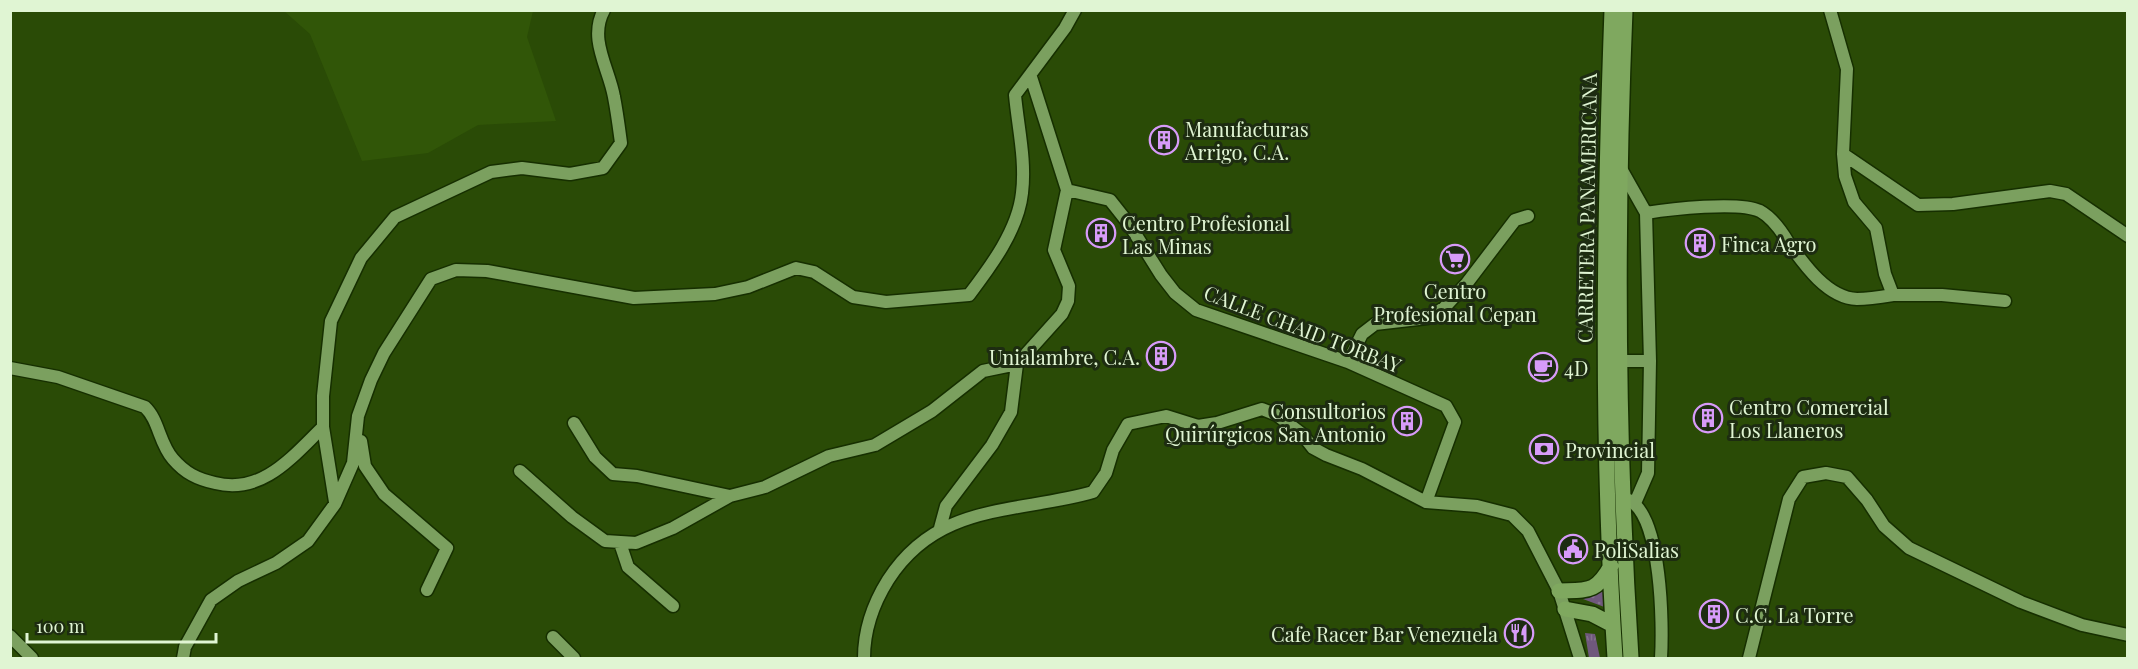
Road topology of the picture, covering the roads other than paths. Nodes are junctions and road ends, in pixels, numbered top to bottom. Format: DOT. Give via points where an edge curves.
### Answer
graph roads {
  1 [pos="604,10"];
  2 [pos="1075,10"];
  3 [pos="1612,10"];
  4 [pos="1625,10"];
  5 [pos="1830,10"];
  6 [pos="1031,77"];
  7 [pos="1843,154"];
  8 [pos="1619,166"];
  9 [pos="1067,190"];
  10 [pos="1646,213"];
  11 [pos="1528,216"];
  12 [pos="2127,236"];
  13 [pos="1893,296"];
  14 [pos="2005,301"];
  15 [pos="1618,361"];
  16 [pos="1650,361"];
  17 [pos="1348,362"];
  18 [pos="1017,364"];
  19 [pos="10,368"];
  20 [pos="358,416"];
  21 [pos="574,423"];
  22 [pos="323,427"];
  23 [pos="520,471"];
  24 [pos="730,496"];
  25 [pos="1629,500"];
  26 [pos="1426,502"];
  27 [pos="335,504"];
  28 [pos="940,528"];
  29 [pos="620,543"];
  30 [pos="1611,566"];
  31 [pos="427,590"];
  32 [pos="1559,591"];
  33 [pos="672,606"];
  34 [pos="1565,609"];
  35 [pos="1613,625"];
  36 [pos="2127,635"];
  37 [pos="10,636"];
  38 [pos="553,637"];
  39 [pos="32,658"];
  40 [pos="183,658"];
  41 [pos="574,658"];
  42 [pos="864,658"];
  43 [pos="1580,658"];
  44 [pos="1615,658"];
  45 [pos="1630,658"];
  46 [pos="1661,658"];
  47 [pos="1749,658"];
  1 -- 22 [label="street" via="598,34 614,95 621,143 603,168 570,174 522,168 491,172 395,217 361,258 331,321"];
  2 -- 6 [label="street"];
  3 -- 30 [label="main road, CARRETERA PANAMERICANA" via="1604,220 1605,484"];
  4 -- 8 [label="main road, CARRETERA PANAMERICANA"];
  5 -- 7 [label="street" via="1847,69"];
  6 -- 9 [label="street"];
  6 -- 20 [label="street" via="1015,96 1023,159 1022,195 1010,230 969,295 886,302 853,297 814,272 796,268 748,287 715,294 634,298 486,271 456,270 431,279 384,353"];
  7 -- 12 [label="street" via="1918,205 2050,191 2066,194"];
  7 -- 13 [label="street" via="1854,202 1876,228"];
  8 -- 10 [label="street"];
  8 -- 15 [label="main road, CARRETERA PANAMERICANA"];
  9 -- 17 [label="street, CALLE CHAID TORBAY" via="1110,200 1175,293 1196,310"];
  9 -- 18 [label="street" via="1054,250 1069,286 1068,301 1062,314"];
  10 -- 13 [label="street" via="1674,208 1748,208 1762,212 1804,264 1832,290 1855,299"];
  10 -- 16 [label="street"];
  11 -- 17 [label="street" via="1515,220 1444,308 1427,318 1375,324 1362,334"];
  13 -- 14 [label="street" via="1942,295"];
  15 -- 16 [label="street"];
  15 -- 25 [label="main road, CARRETERA PANAMERICANA"];
  16 -- 25 [label="street" via="1648,473"];
  17 -- 26 [label="street, CALLE CHAID TORBAY" via="1446,406 1455,422"];
  18 -- 24 [label="street" via="983,371 932,411 875,445 829,456 765,487"];
  18 -- 28 [label="street" via="1011,412 992,445 946,506"];
  19 -- 22 [label="street" via="58,377 145,407 171,458 193,478 231,487 259,482 283,466"];
  20 -- 27 [label="street" via="353,462"];
  20 -- 31 [label="street" via="365,466 392,502 447,548"];
  21 -- 24 [label="street" via="595,457 613,474"];
  22 -- 27 [label="street"];
  23 -- 29 [label="street" via="604,541"];
  24 -- 29 [label="street" via="673,528 636,543"];
  25 -- 45 [label="main road, CARRETERA PANAMERICANA"];
  25 -- 46 [label="street" via="1651,537 1659,573 1664,623"];
  26 -- 28 [label="street" via="1313,448 1277,415 1262,410 1198,426 1166,416 1128,424 1093,492 1019,505"];
  26 -- 32 [label="street" via="1477,506 1512,515 1527,531"];
  27 -- 40 [label="street" via="308,541 211,600"];
  28 -- 42 [label="street" via="896,569 884,587 868,625"];
  29 -- 33 [label="street" via="628,567"];
  30 -- 32 [label="main road" via="1601,583 1591,590"];
  30 -- 35 [label="main road, CARRETERA PANAMERICANA"];
  32 -- 34 [label="street"];
  34 -- 35 [label="main road" via="1592,614"];
  34 -- 43 [label="street"];
  35 -- 44 [label="main road, CARRETERA PANAMERICANA"];
  36 -- 47 [label="street" via="2082,625 2021,602 1909,548 1884,526 1847,477 1826,473 1803,477 1789,499"];
  37 -- 39 [label="street"];
  38 -- 41 [label="street"];
}
